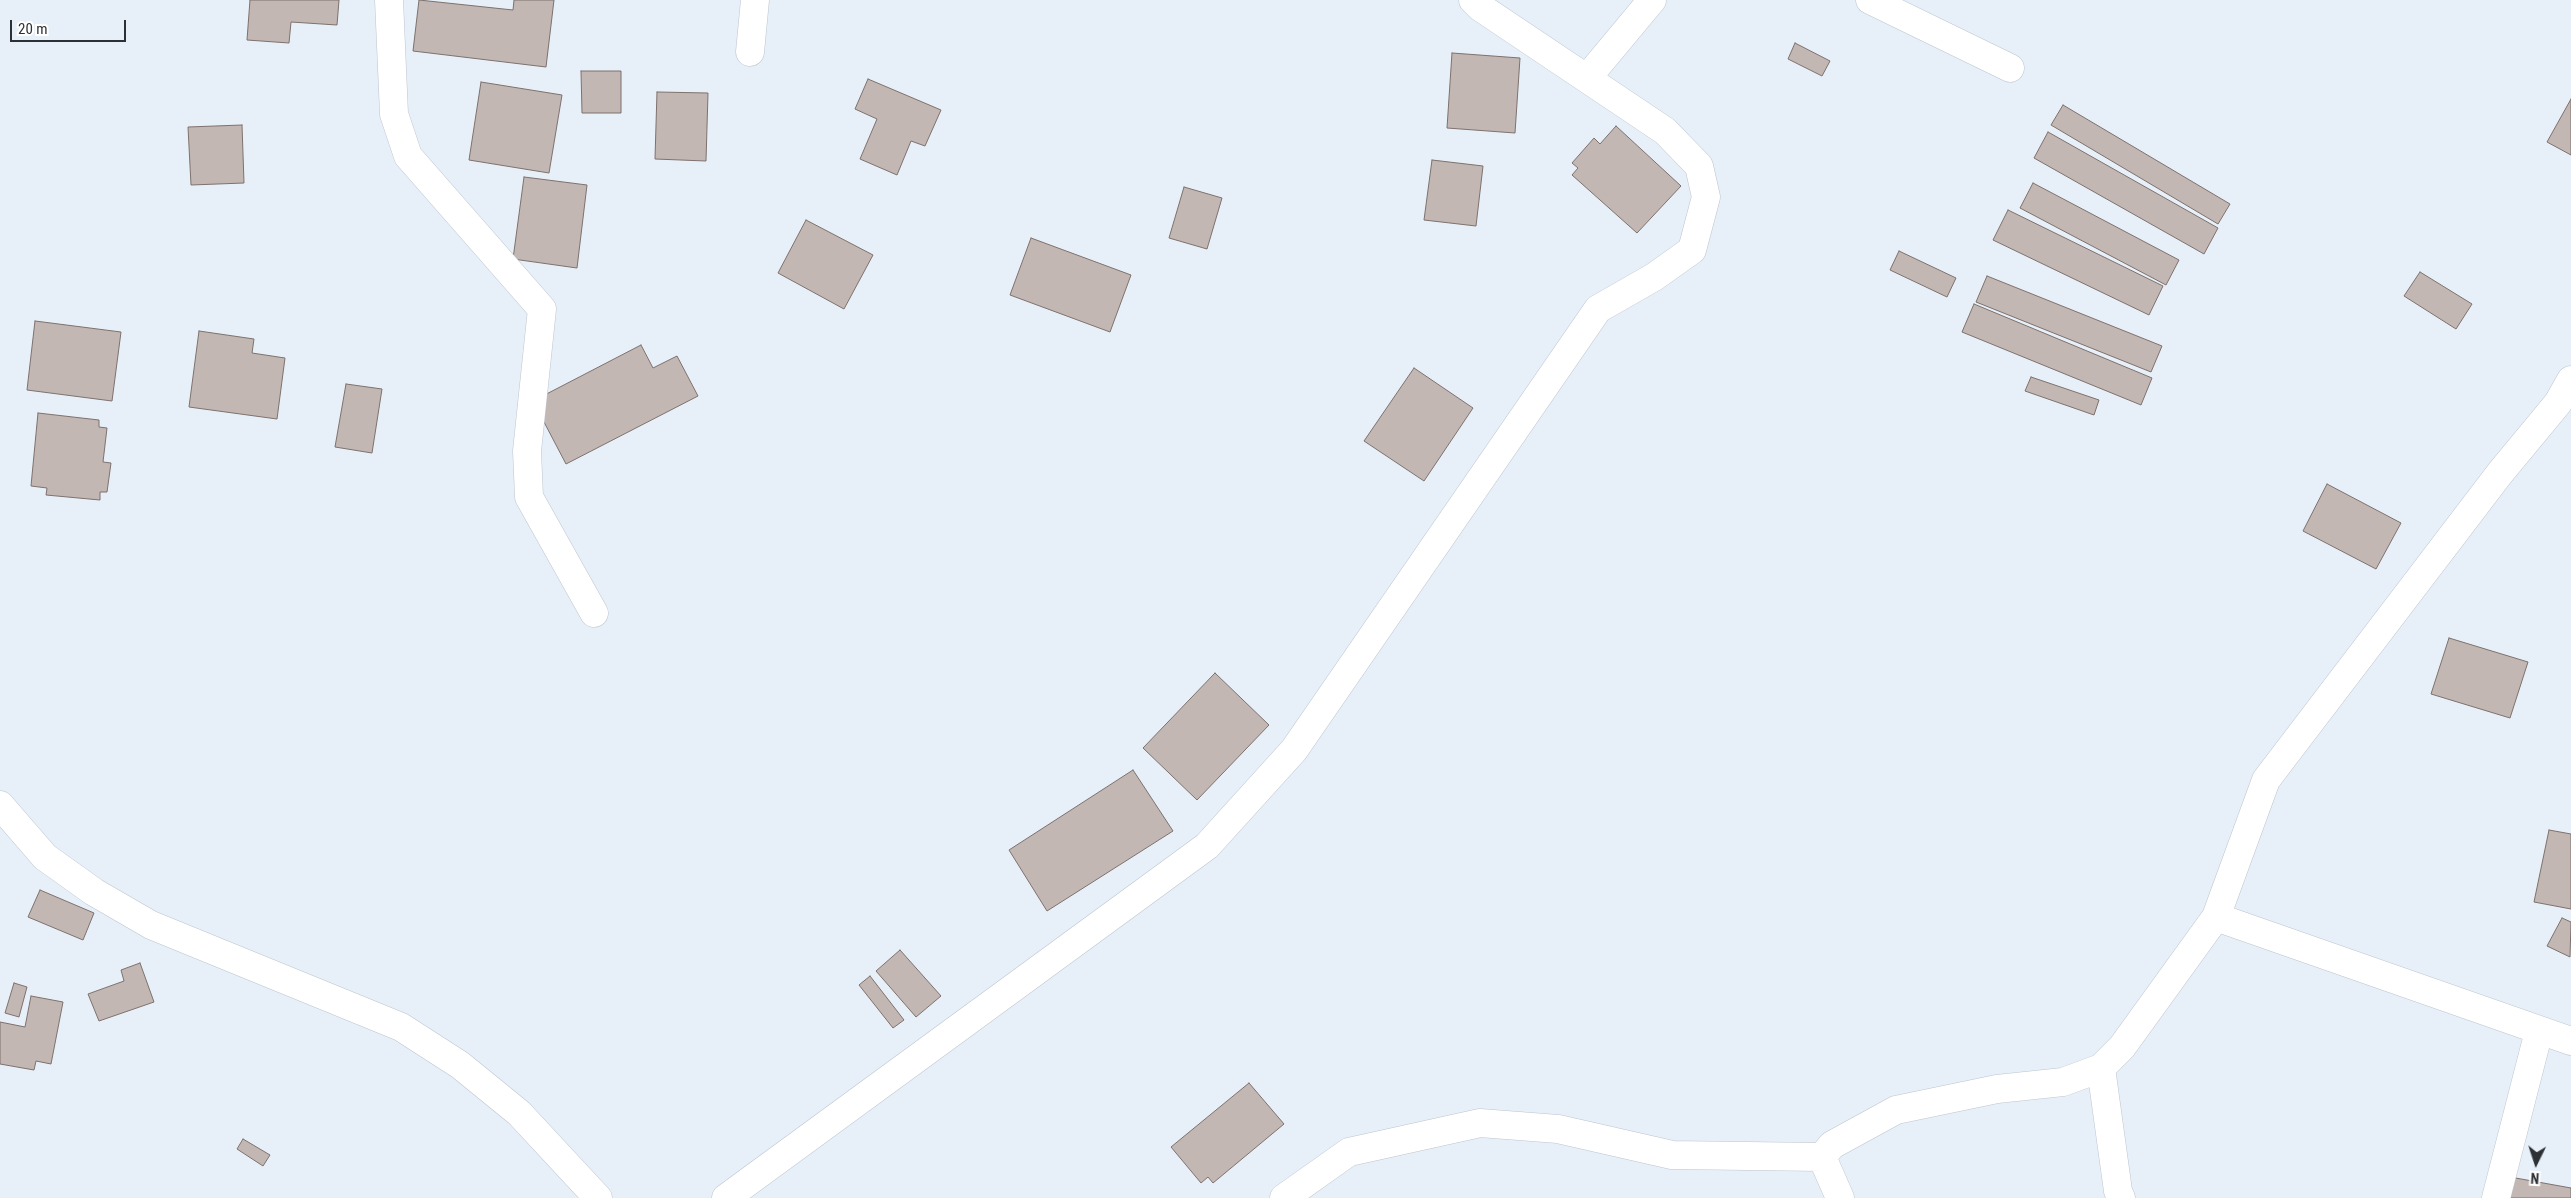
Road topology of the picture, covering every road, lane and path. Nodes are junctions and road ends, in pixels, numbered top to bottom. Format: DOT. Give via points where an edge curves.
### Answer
graph roads {
  1 [pos="389,0"];
  2 [pos="755,0"];
  3 [pos="1473,0"];
  4 [pos="1652,0"];
  5 [pos="1870,0"];
  6 [pos="750,52"];
  7 [pos="2010,68"];
  8 [pos="1586,78"];
  9 [pos="2571,380"];
  10 [pos="594,613"];
  11 [pos="0,804"];
  12 [pos="2216,917"];
  13 [pos="2539,1031"];
  14 [pos="2571,1041"];
  15 [pos="2101,1068"];
  16 [pos="1822,1157"];
  17 [pos="598,1198"];
  18 [pos="726,1198"];
  19 [pos="1284,1198"];
  20 [pos="1840,1198"];
  21 [pos="2121,1198"];
  22 [pos="2496,1198"];
  1 -- 10 [label="street" via="394,114 408,156 542,309 527,451 528,497"];
  2 -- 6 [label="street"];
  3 -- 8 [label="street"];
  4 -- 8 [label="street"];
  5 -- 7 [label="street"];
  8 -- 18 [label="street" via="1665,131 1699,166 1706,197 1692,250 1654,277 1598,309 1294,750 1207,846"];
  9 -- 12 [label="street" via="2558,403 2500,473 2266,780"];
  11 -- 17 [label="street" via="46,857 94,892 152,925 400,1027 460,1065 519,1113"];
  12 -- 13 [label="street"];
  12 -- 15 [label="street" via="2122,1047"];
  13 -- 14 [label="street"];
  13 -- 22 [label="street"];
  15 -- 16 [label="street" via="2063,1082 1997,1089 1896,1110 1832,1145"];
  15 -- 21 [label="street"];
  16 -- 19 [label="street" via="1672,1155 1558,1129 1480,1123 1349,1152"];
  16 -- 20 [label="street"];
}
